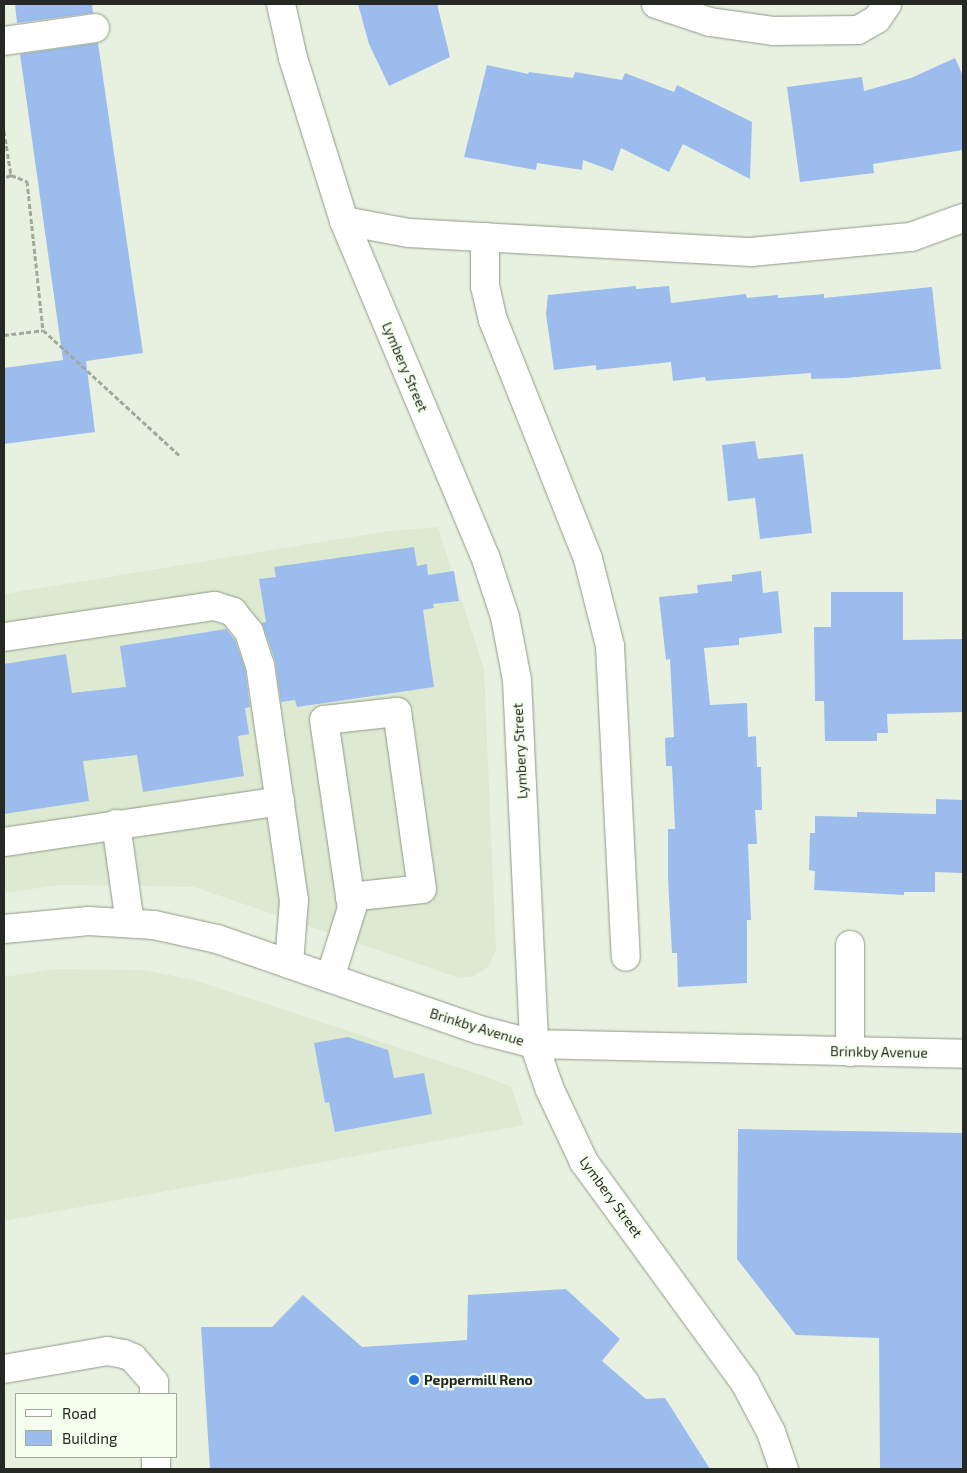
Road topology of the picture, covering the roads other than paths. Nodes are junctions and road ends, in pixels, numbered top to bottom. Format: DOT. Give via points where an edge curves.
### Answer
graph roads {
  1 [pos="282,4"];
  2 [pos="656,4"];
  3 [pos="887,4"];
  4 [pos="95,28"];
  5 [pos="4,41"];
  6 [pos="963,218"];
  7 [pos="344,222"];
  8 [pos="485,237"];
  9 [pos="4,637"];
  10 [pos="280,801"];
  11 [pos="116,824"];
  12 [pos="4,842"];
  13 [pos="350,897"];
  14 [pos="130,923"];
  15 [pos="4,929"];
  16 [pos="850,946"];
  17 [pos="626,957"];
  18 [pos="289,964"];
  19 [pos="330,978"];
  20 [pos="534,1044"];
  21 [pos="850,1052"];
  22 [pos="963,1054"];
  23 [pos="4,1369"];
  24 [pos="154,1393"];
  25 [pos="784,1469"];
  1 -- 7 [label="street, Lymbery Street" via="293,58"];
  2 -- 3 [label="street" via="710,22 774,31 858,30 877,19"];
  4 -- 5 [label="street"];
  6 -- 8 [label="street" via="911,237 752,252"];
  7 -- 8 [label="street" via="409,233"];
  7 -- 20 [label="street, Lymbery Street" via="485,556 505,617 517,680"];
  8 -- 17 [label="street" via="485,286 492,320 588,559 610,646"];
  9 -- 10 [label="street" via="215,606 233,612 249,632 260,665"];
  10 -- 11 [label="street"];
  10 -- 18 [label="street" via="294,900"];
  11 -- 12 [label="street"];
  11 -- 14 [label="street"];
  13 -- 13 [label="street" via="422,889 397,712 324,720"];
  13 -- 19 [label="street" via="352,908"];
  14 -- 15 [label="street, Brinkby Avenue" via="88,921"];
  14 -- 18 [label="street, Brinkby Avenue" via="217,939"];
  16 -- 21 [label="street"];
  18 -- 19 [label="street, Brinkby Avenue"];
  19 -- 20 [label="street, Brinkby Avenue" via="480,1030"];
  20 -- 21 [label="street, Brinkby Avenue"];
  20 -- 25 [label="street, Lymbery Street" via="557,1110 584,1162 745,1383 770,1432"];
  21 -- 22 [label="street, Brinkby Avenue"];
  23 -- 24 [label="street" via="107,1351 133,1358 154,1382"];
}
